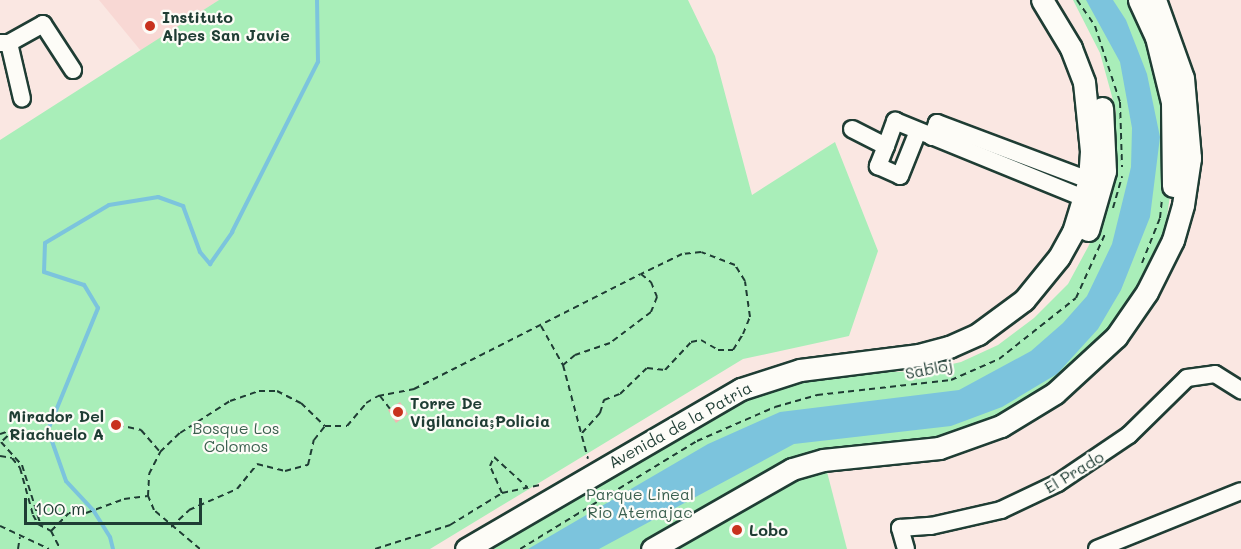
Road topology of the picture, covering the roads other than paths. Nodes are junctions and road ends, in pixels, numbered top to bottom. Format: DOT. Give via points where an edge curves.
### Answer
graph roads {
  1 [pos="1042,0"];
  2 [pos="1054,0"];
  3 [pos="1139,0"];
  4 [pos="1155,0"];
  5 [pos="5,43"];
  6 [pos="73,70"];
  7 [pos="22,99"];
  8 [pos="852,129"];
  9 [pos="925,134"];
  10 [pos="886,146"];
  11 [pos="1000,147"];
  12 [pos="993,164"];
  13 [pos="1087,189"];
  14 [pos="1151,266"];
  15 [pos="842,365"];
  16 [pos="1241,390"];
  17 [pos="1241,491"];
  18 [pos="704,516"];
  19 [pos="466,549"];
  20 [pos="652,549"];
  21 [pos="661,549"];
  22 [pos="906,549"];
  23 [pos="1096,549"];
  1 -- 13 [label="main road, Avenida de la Patria" via="1071,48 1084,82 1090,116"];
  2 -- 15 [label="main road, Avenida de la Patria" via="1090,60 1102,104 1105,171 1099,225 1032,310 976,348 921,365"];
  3 -- 14 [label="main road" via="1156,37 1172,102 1175,168"];
  4 -- 14 [label="main road" via="1174,44 1189,114 1190,158 1183,205"];
  5 -- 6 [label="street" via="43,24"];
  5 -- 7 [label="street"];
  8 -- 10 [label="street"];
  9 -- 10 [label="street" via="895,121"];
  9 -- 10 [label="street" via="900,176 878,166"];
  9 -- 11 [label="street" via="937,123"];
  9 -- 12 [label="street"];
  11 -- 12 [label="street"];
  11 -- 13 [label="street"];
  12 -- 13 [label="street"];
  13 -- 15 [label="main road, Avenida de la Patria" via="1059,257 1024,300 1002,318 978,334 929,352"];
  14 -- 18 [label="main road" via="1132,316 1100,354 1055,393 1019,416 973,438 939,448 823,460 792,469"];
  15 -- 19 [label="main road, Avenida de la Patria" via="800,370 741,389"];
  16 -- 22 [label="street, El Prado" via="1215,374 1187,378 1129,435 1058,483 1001,510 931,526 900,528"];
  17 -- 23 [label="street"];
  18 -- 20 [label="main road"];
  18 -- 21 [label="street"];
}
